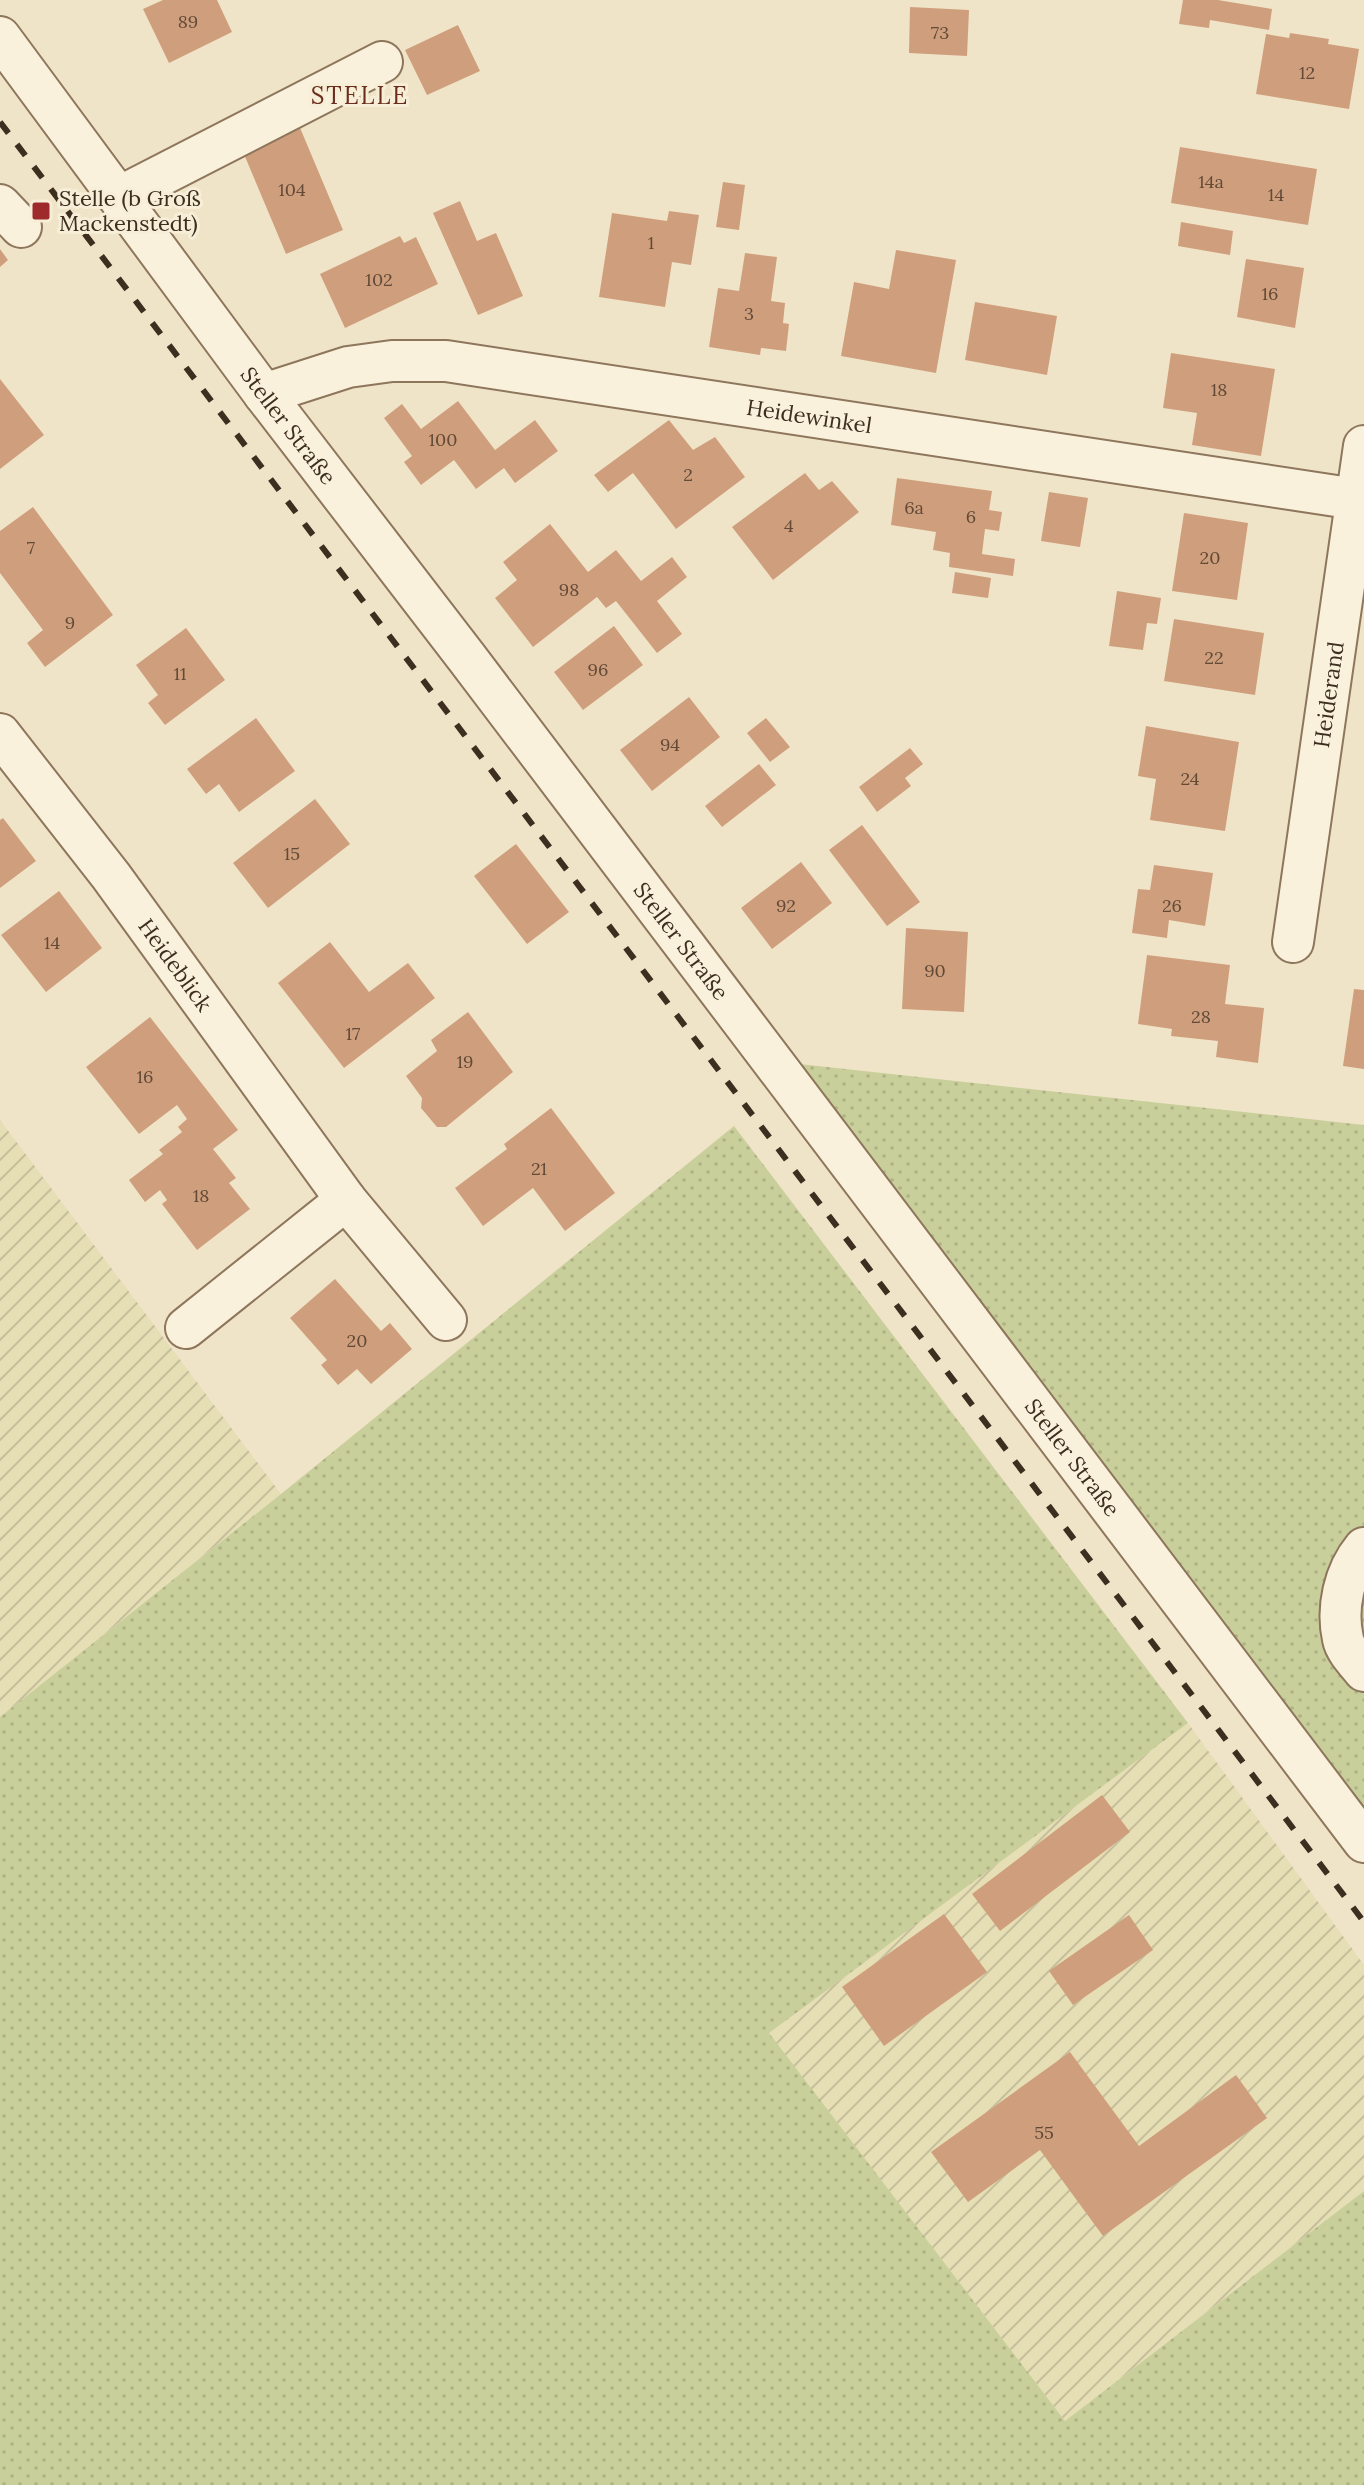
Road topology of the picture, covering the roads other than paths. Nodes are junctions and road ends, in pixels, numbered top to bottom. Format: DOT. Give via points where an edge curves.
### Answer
graph roads {
  1 [pos="0,37"];
  2 [pos="382,62"];
  3 [pos="119,197"];
  4 [pos="264,394"];
  5 [pos="1364,446"];
  6 [pos="1356,499"];
  7 [pos="0,734"];
  8 [pos="1293,942"];
  9 [pos="346,1200"];
  10 [pos="446,1320"];
  11 [pos="186,1328"];
  12 [pos="1364,1548"];
  13 [pos="1364,1671"];
  14 [pos="1364,1842"];
  1 -- 3 [label="street, Steller Straße"];
  2 -- 3 [label="street"];
  3 -- 4 [label="street, Steller Straße"];
  4 -- 6 [label="street, Heidewinkel" via="348,367 446,361"];
  4 -- 14 [label="street, Steller Straße"];
  5 -- 6 [label="street, Heiderand"];
  6 -- 8 [label="street, Heiderand"];
  7 -- 9 [label="street, Heideblick" via="111,876"];
  9 -- 10 [label="street, Heideblick"];
  9 -- 11 [label="street"];
  12 -- 13 [label="street" via="1341,1601 1343,1642"];
}
